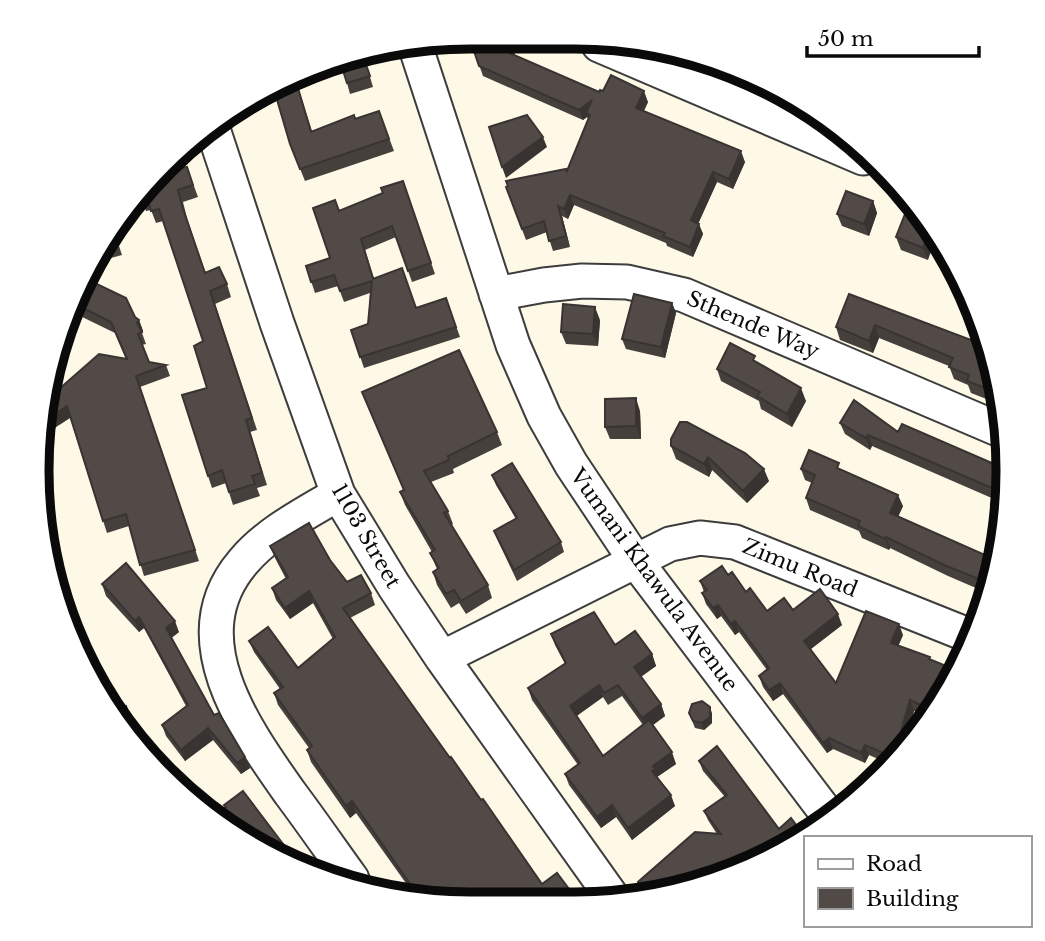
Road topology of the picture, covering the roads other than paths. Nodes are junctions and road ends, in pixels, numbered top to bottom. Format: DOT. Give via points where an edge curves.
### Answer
graph roads {
  1 [pos="614,51"];
  2 [pos="418,53"];
  3 [pos="215,135"];
  4 [pos="850,153"];
  5 [pos="496,294"];
  6 [pos="993,427"];
  7 [pos="338,494"];
  8 [pos="635,560"];
  9 [pos="963,633"];
  10 [pos="442,658"];
  11 [pos="824,810"];
  12 [pos="349,874"];
  13 [pos="607,890"];
  1 -- 4 [label="street"];
  2 -- 5 [label="street, Vumani Khawula Avenue"];
  3 -- 7 [label="street, 1103 Street"];
  5 -- 6 [label="street, Sthende Way" via="582,281 627,282 684,295"];
  5 -- 8 [label="street, Vumani Khawula Avenue" via="544,416"];
  7 -- 10 [label="street, 1103 Street"];
  7 -- 12 [label="street" via="263,540 240,564 225,589 217,622 217,653 241,721"];
  8 -- 9 [label="street, Zimu Road" via="670,544 701,538 735,542"];
  8 -- 10 [label="street, Zimu Road"];
  8 -- 11 [label="street, Vumani Khawula Avenue"];
  10 -- 13 [label="street, 1103 Street"];
}
